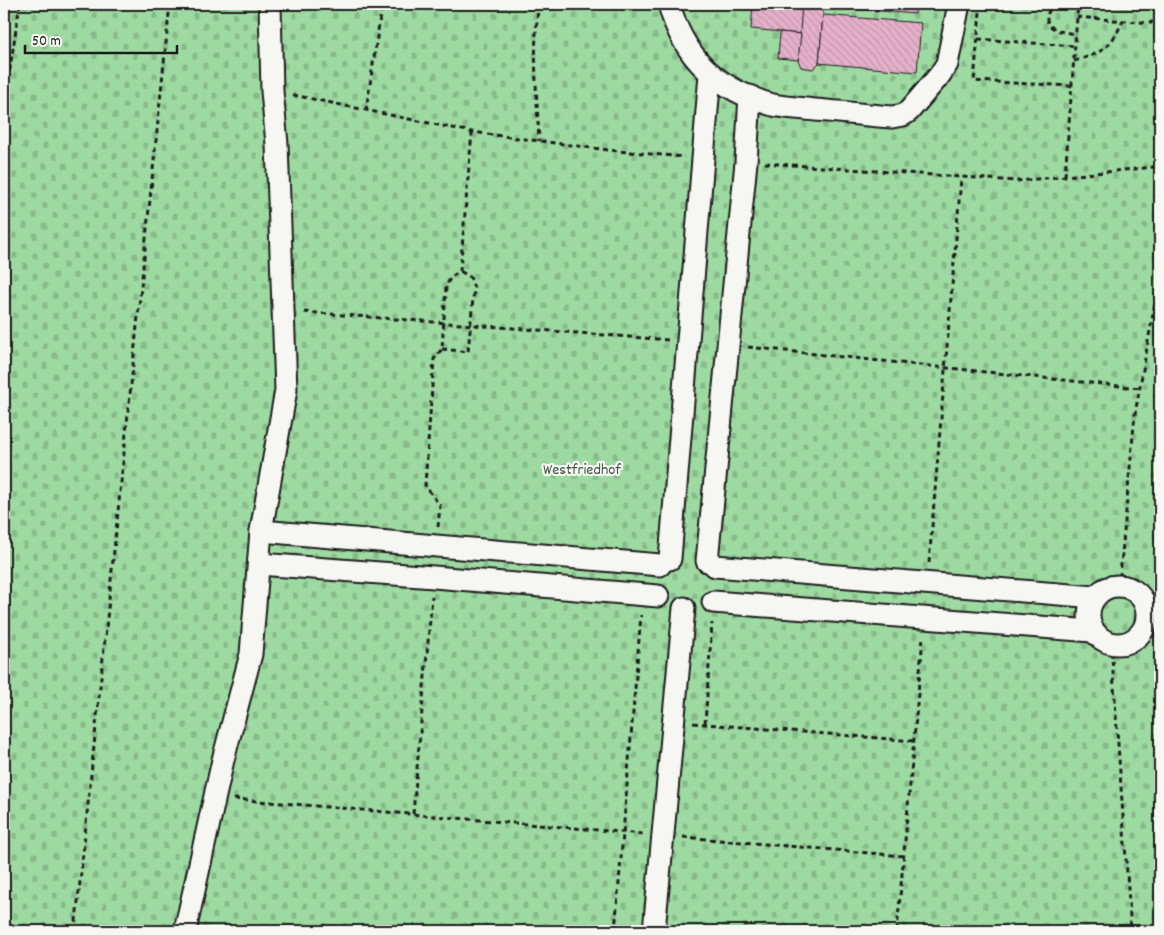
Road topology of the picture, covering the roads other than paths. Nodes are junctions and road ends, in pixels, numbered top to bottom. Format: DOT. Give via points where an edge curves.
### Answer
graph roads {
  1 [pos="270,4"];
  2 [pos="669,4"];
  3 [pos="960,4"];
  4 [pos="710,74"];
  5 [pos="750,96"];
  6 [pos="261,530"];
  7 [pos="665,562"];
  8 [pos="259,564"];
  9 [pos="711,564"];
  10 [pos="650,595"];
  11 [pos="1095,596"];
  12 [pos="713,602"];
  13 [pos="684,608"];
  14 [pos="1153,617"];
  15 [pos="1093,630"];
  16 [pos="185,931"];
  17 [pos="654,931"];
  1 -- 6 [label="street" via="286,390"];
  2 -- 4 [label="street" via="684,42"];
  3 -- 5 [label="street" via="945,68 903,115 892,117 782,106"];
  4 -- 5 [label="street"];
  4 -- 7 [label="street"];
  5 -- 9 [label="street"];
  6 -- 7 [label="street"];
  6 -- 8 [label="street"];
  7 -- 9 [label="street" via="678,554"];
  7 -- 10 [label="street" via="655,572"];
  8 -- 10 [label="street"];
  8 -- 16 [label="street" via="251,654"];
  9 -- 11 [label="street"];
  9 -- 12 [label="street" via="721,582"];
  10 -- 13 [label="street"];
  11 -- 14 [label="street" via="1102,589 1128,588 1137,593"];
  11 -- 15 [label="street" via="1089,611"];
  12 -- 13 [label="street"];
  12 -- 15 [label="street"];
  13 -- 17 [label="street"];
  14 -- 15 [label="street" via="1141,633 1121,644 1102,639"];
}
